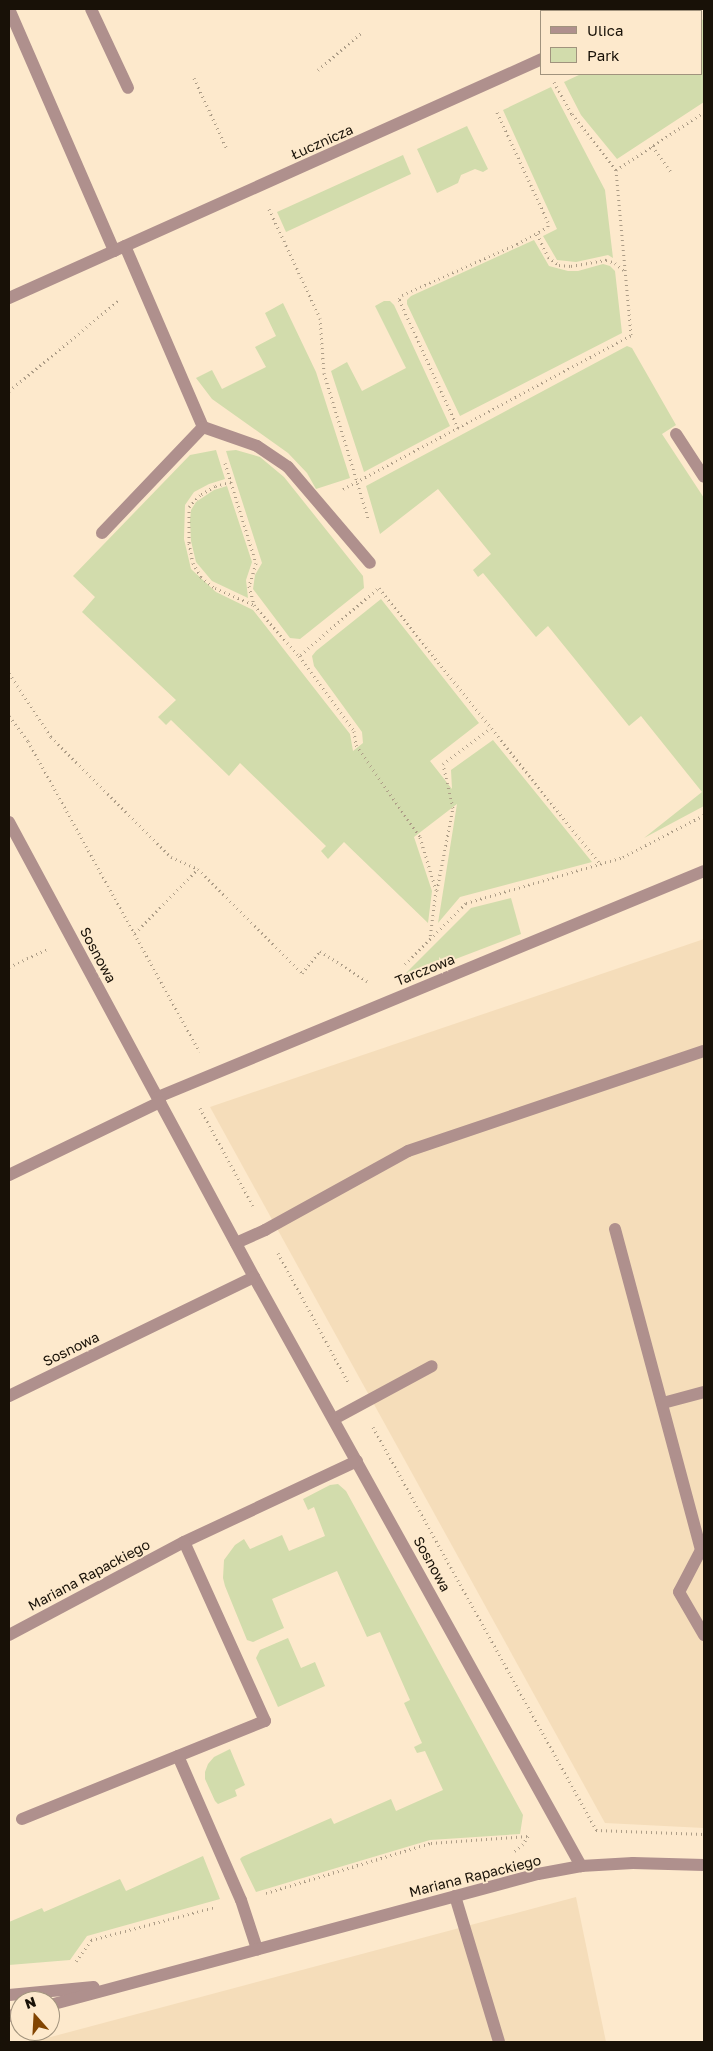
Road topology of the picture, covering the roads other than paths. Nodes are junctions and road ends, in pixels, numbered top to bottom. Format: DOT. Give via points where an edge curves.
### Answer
graph roads {
  1 [pos="9,9"];
  2 [pos="91,9"];
  3 [pos="540,61"];
  4 [pos="128,88"];
  5 [pos="120,249"];
  6 [pos="10,295"];
  7 [pos="209,429"];
  8 [pos="676,434"];
  9 [pos="704,477"];
  10 [pos="102,533"];
  11 [pos="370,564"];
  12 [pos="9,822"];
  13 [pos="704,871"];
  14 [pos="704,1051"];
  15 [pos="159,1100"];
  16 [pos="9,1175"];
  17 [pos="615,1228"];
  18 [pos="236,1243"];
  19 [pos="254,1277"];
  20 [pos="432,1366"];
  21 [pos="704,1392"];
  22 [pos="9,1396"];
  23 [pos="663,1403"];
  24 [pos="334,1419"];
  25 [pos="357,1461"];
  26 [pos="184,1542"];
  27 [pos="9,1635"];
  28 [pos="704,1635"];
  29 [pos="178,1756"];
  30 [pos="22,1818"];
  31 [pos="704,1865"];
  32 [pos="582,1866"];
  33 [pos="454,1896"];
  34 [pos="257,1949"];
  35 [pos="127,1983"];
  36 [pos="9,1995"];
  37 [pos="60,2002"];
  38 [pos="500,2042"];
  1 -- 5 [label="street"];
  2 -- 4 [label="street"];
  3 -- 5 [label="street, Łucznicza"];
  5 -- 6 [label="street, Łucznicza"];
  5 -- 7 [label="street" via="134,268"];
  7 -- 10 [label="street"];
  7 -- 11 [label="street" via="257,446 288,467"];
  8 -- 9 [label="street"];
  12 -- 15 [label="street, Sosnowa"];
  13 -- 15 [label="street, Tarczowa" via="192,1083"];
  14 -- 18 [label="street" via="408,1151"];
  15 -- 16 [label="street"];
  15 -- 18 [label="street, Sosnowa"];
  17 -- 23 [label="street"];
  18 -- 19 [label="street, Sosnowa"];
  19 -- 22 [label="street, Sosnowa"];
  19 -- 24 [label="street, Sosnowa"];
  20 -- 24 [label="street"];
  21 -- 23 [label="street"];
  23 -- 28 [label="street" via="701,1550 679,1592"];
  24 -- 25 [label="street, Sosnowa"];
  25 -- 26 [label="street, Mariana Rapackiego"];
  25 -- 32 [label="street, Sosnowa"];
  26 -- 27 [label="street, Mariana Rapackiego"];
  26 -- 29 [label="street" via="265,1721"];
  29 -- 30 [label="street"];
  29 -- 34 [label="street" via="241,1900"];
  31 -- 32 [label="street, Mariana Rapackiego" via="634,1863"];
  32 -- 33 [label="street, Mariana Rapackiego"];
  33 -- 34 [label="street, Mariana Rapackiego"];
  33 -- 38 [label="street"];
  34 -- 35 [label="street, Mariana Rapackiego"];
  35 -- 36 [label="street, Mariana Rapackiego"];
  35 -- 37 [label="street, Mariana Rapackiego"];
}
